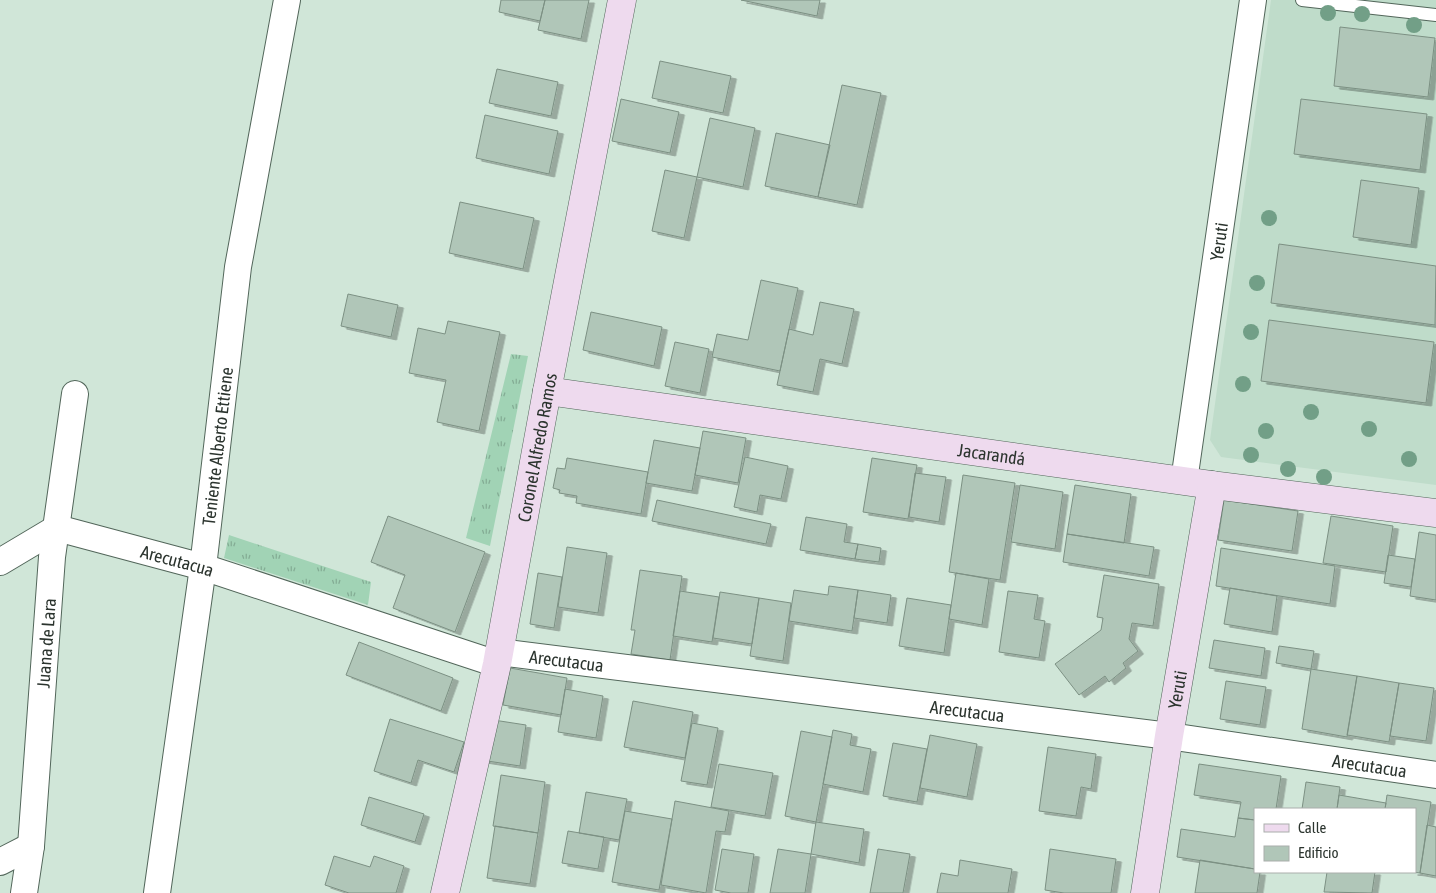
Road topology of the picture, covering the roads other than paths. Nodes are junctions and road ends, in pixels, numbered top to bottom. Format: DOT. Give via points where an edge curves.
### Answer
graph roads {
  1 [pos="288,0"];
  2 [pos="622,0"];
  3 [pos="1253,0"];
  4 [pos="1302,0"];
  5 [pos="1436,15"];
  6 [pos="547,391"];
  7 [pos="75,394"];
  8 [pos="1184,481"];
  9 [pos="1212,485"];
  10 [pos="1436,512"];
  11 [pos="57,528"];
  12 [pos="0,562"];
  13 [pos="203,567"];
  14 [pos="498,658"];
  15 [pos="1169,736"];
  16 [pos="1436,775"];
  17 [pos="31,846"];
  18 [pos="0,862"];
  19 [pos="448,892"];
  20 [pos="24,893"];
  21 [pos="157,893"];
  22 [pos="1145,893"];
  1 -- 13 [label="street, Teniente Alberto Ettiene" via="238,268"];
  2 -- 6 [label="street, Coronel Alfredo Ramos"];
  3 -- 8 [label="street, Yeruti"];
  4 -- 5 [label="lane"];
  6 -- 8 [label="street, Jacarandá"];
  6 -- 14 [label="street, Coronel Alfredo Ramos"];
  7 -- 11 [label="street, Juana de Lara"];
  8 -- 9 [label="street, Jacarandá"];
  9 -- 10 [label="street, Jacarandá"];
  9 -- 15 [label="street, Yeruti"];
  11 -- 12 [label="street"];
  11 -- 13 [label="street, Arecutacua"];
  11 -- 17 [label="street, Juana de Lara" via="52,557"];
  13 -- 14 [label="street, Arecutacua"];
  13 -- 21 [label="street, Teniente Alberto Ettiene"];
  14 -- 15 [label="street, Arecutacua"];
  14 -- 19 [label="street, Coronel Alfredo Ramos"];
  15 -- 16 [label="street, Arecutacua"];
  15 -- 22 [label="street, Yeruti"];
  17 -- 18 [label="street"];
  17 -- 20 [label="street, Juana de Lara"];
}
